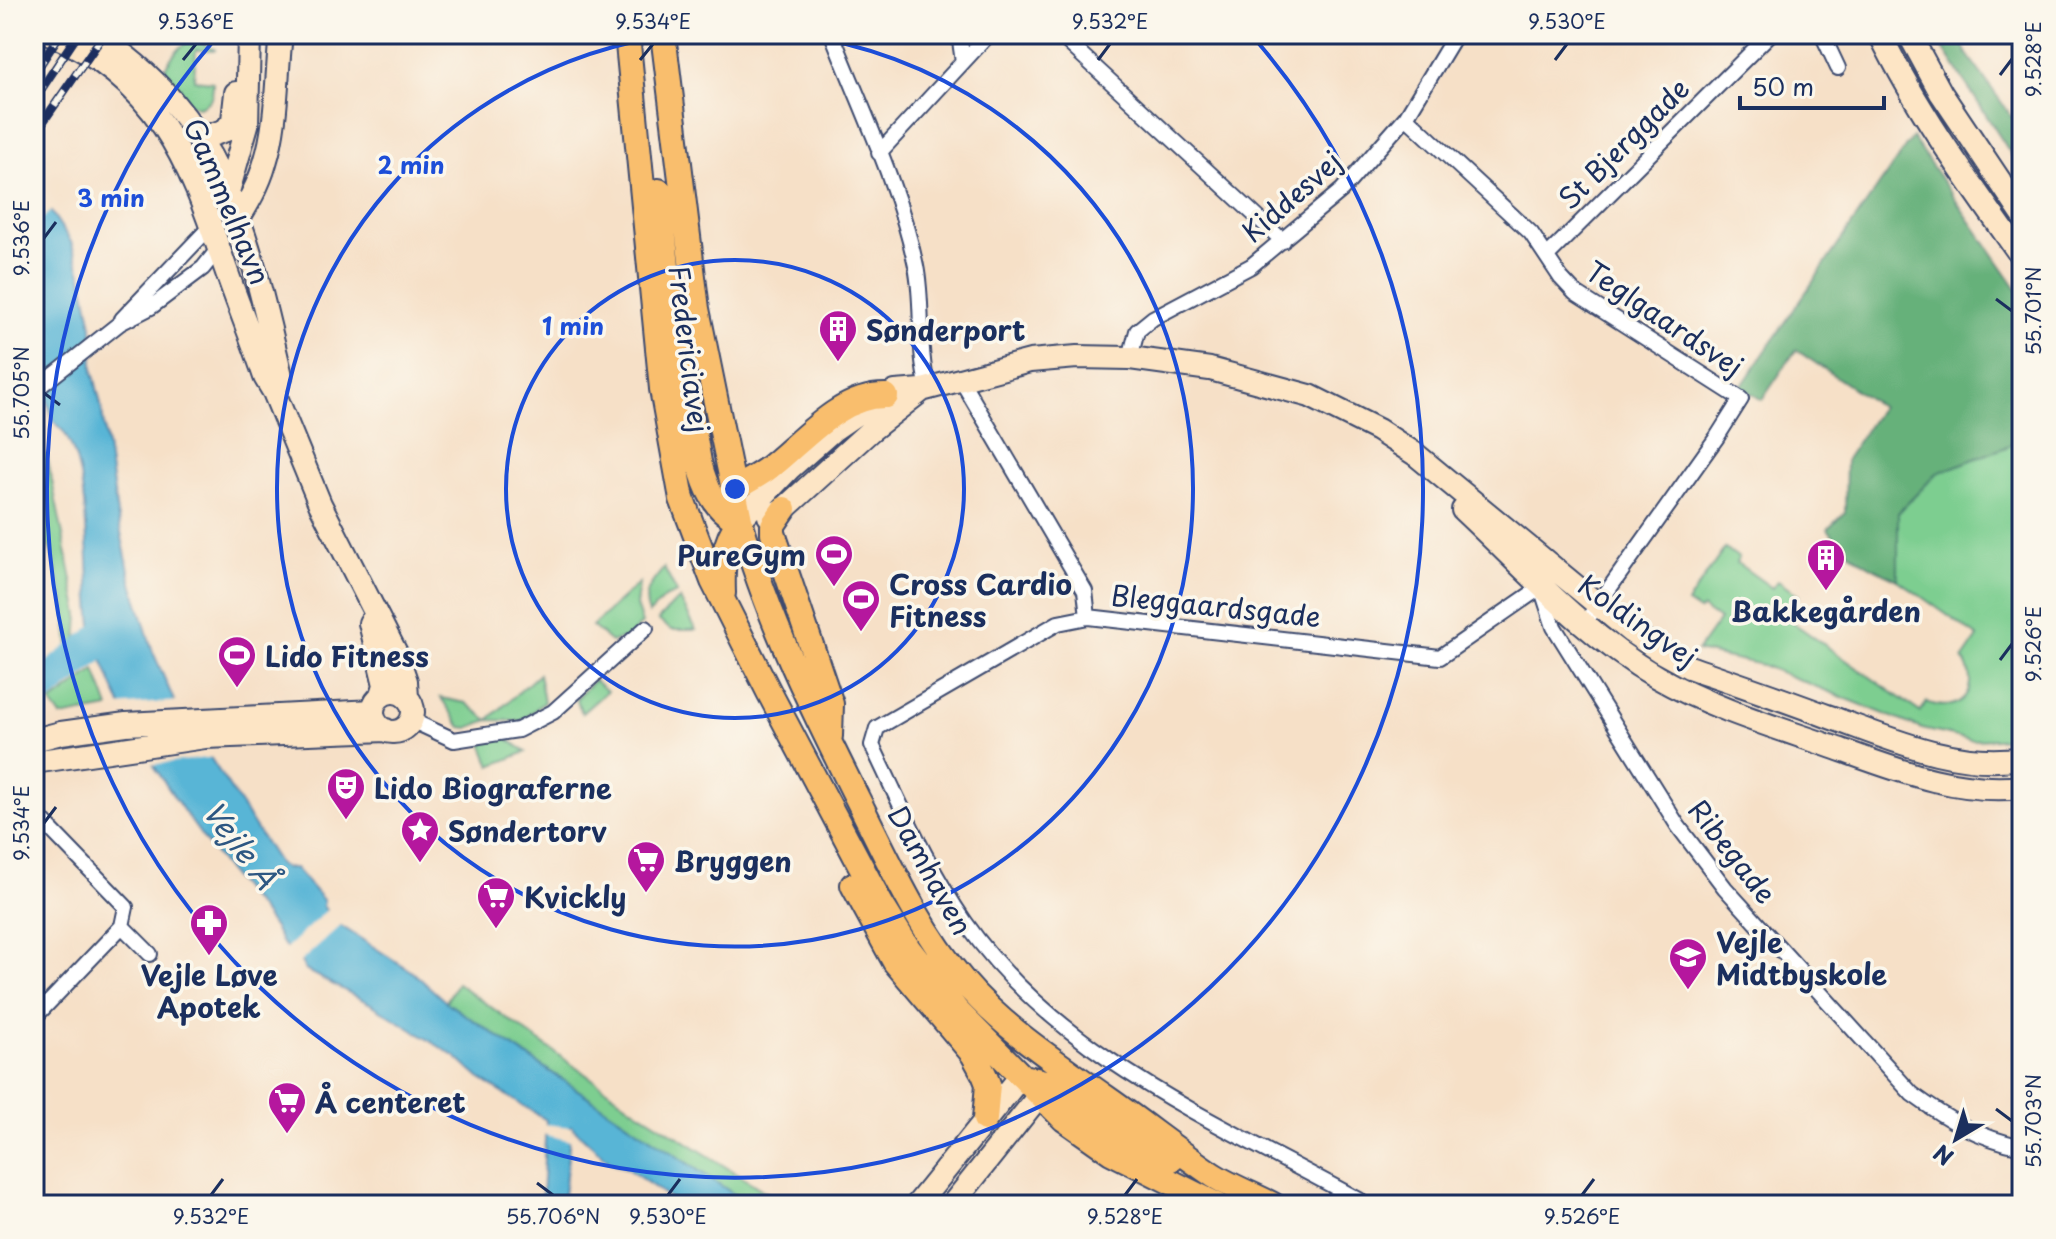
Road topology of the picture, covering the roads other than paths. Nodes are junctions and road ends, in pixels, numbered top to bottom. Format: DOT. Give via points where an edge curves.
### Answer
graph roads {
  1 [pos="51,34"];
  2 [pos="94,34"];
  3 [pos="249,34"];
  4 [pos="281,34"];
  5 [pos="628,34"];
  6 [pos="832,34"];
  7 [pos="959,34"];
  8 [pos="989,34"];
  9 [pos="1059,34"];
  10 [pos="1456,34"];
  11 [pos="1770,34"];
  12 [pos="1822,34"];
  13 [pos="1880,34"];
  14 [pos="1909,34"];
  15 [pos="662,38"];
  16 [pos="963,62"];
  17 [pos="249,67"];
  18 [pos="1838,68"];
  19 [pos="1406,117"];
  20 [pos="200,135"];
  21 [pos="879,153"];
  22 [pos="229,191"];
  23 [pos="2022,214"];
  24 [pos="239,218"];
  25 [pos="214,238"];
  26 [pos="1283,241"];
  27 [pos="1547,256"];
  28 [pos="2022,257"];
  29 [pos="120,323"];
  30 [pos="1130,358"];
  31 [pos="960,378"];
  32 [pos="1274,388"];
  33 [pos="36,389"];
  34 [pos="925,389"];
  35 [pos="274,392"];
  36 [pos="886,396"];
  37 [pos="734,489"];
  38 [pos="784,509"];
  39 [pos="740,520"];
  40 [pos="692,526"];
  41 [pos="1541,587"];
  42 [pos="363,591"];
  43 [pos="723,601"];
  44 [pos="1598,606"];
  45 [pos="1088,617"];
  46 [pos="1584,624"];
  47 [pos="646,628"];
  48 [pos="378,703"];
  49 [pos="409,709"];
  50 [pos="199,728"];
  51 [pos="386,730"];
  52 [pos="34,740"];
  53 [pos="830,743"];
  54 [pos="2022,758"];
  55 [pos="34,762"];
  56 [pos="2022,787"];
  57 [pos="825,800"];
  58 [pos="34,812"];
  59 [pos="122,926"];
  60 [pos="150,954"];
  61 [pos="34,1018"];
  62 [pos="1021,1076"];
  63 [pos="1050,1081"];
  64 [pos="985,1119"];
  65 [pos="2022,1147"];
  66 [pos="917,1205"];
  67 [pos="952,1205"];
  68 [pos="1217,1205"];
  69 [pos="1273,1205"];
  70 [pos="1363,1205"];
  1 -- 25 [label="main road, Gammelhavn" via="124,78 161,119"];
  2 -- 20 [label="main road, Gammelhavn" via="147,74"];
  3 -- 17 [label="main road"];
  4 -- 24 [label="main road" via="266,162"];
  5 -- 39 [label="main road" via="648,93 670,295 699,462 716,503"];
  5 -- 40 [label="main road, Fredericiavej" via="662,389"];
  6 -- 21 [label="street"];
  7 -- 16 [label="street"];
  8 -- 16 [label="street"];
  9 -- 26 [label="street"];
  10 -- 19 [label="street, Kiddesvej"];
  11 -- 27 [label="street, St Bjerggade"];
  12 -- 18 [label="street"];
  13 -- 28 [label="main road" via="1941,141"];
  14 -- 23 [label="main road" via="1941,93"];
  15 -- 37 [label="main road, Fredericiavej" via="697,309"];
  16 -- 21 [label="street"];
  17 -- 20 [label="main road" via="226,130"];
  17 -- 22 [label="main road" via="247,125"];
  19 -- 26 [label="street, Kiddesvej" via="1342,190"];
  19 -- 27 [label="street, Teglgaardsvej" via="1531,233"];
  20 -- 22 [label="main road, Gammelhavn"];
  21 -- 34 [label="street" via="904,216 917,270"];
  22 -- 24 [label="main road, Gammelhavn"];
  22 -- 25 [label="main road"];
  24 -- 25 [label="main road"];
  24 -- 35 [label="main road, Gammelhavn" via="281,376"];
  25 -- 29 [label="street" via="184,257"];
  25 -- 29 [label="street" via="203,268"];
  25 -- 35 [label="main road, Gammelhavn"];
  26 -- 30 [label="street, Kiddesvej" via="1251,266 1153,318 1137,331"];
  27 -- 44 [label="street, Teglgaardsvej" via="1575,293 1741,399"];
  29 -- 33 [label="street"];
  30 -- 31 [label="main road, Koldingvej" via="1030,361"];
  30 -- 32 [label="main road, Koldingvej" via="1210,369"];
  31 -- 34 [label="main road, Koldingvej"];
  31 -- 45 [label="street, Bleggaardsgade" via="1085,591"];
  32 -- 41 [label="main road, Koldingvej" via="1415,471"];
  32 -- 44 [label="main road, Koldingvej" via="1310,396 1415,454"];
  34 -- 36 [label="main road"];
  34 -- 38 [label="main road"];
  35 -- 42 [label="main road, Gammelhavn"];
  36 -- 37 [label="main road" via="871,396 837,412 765,471"];
  36 -- 39 [label="main road" via="833,430"];
  37 -- 39 [label="main road, Fredericiavej"];
  38 -- 39 [label="main road"];
  38 -- 53 [label="main road" via="773,533 831,704"];
  39 -- 43 [label="main road" via="726,546"];
  39 -- 53 [label="main road, Damhaven" via="762,594"];
  40 -- 43 [label="main road, Damhaven"];
  41 -- 45 [label="street, Bleggaardsgade" via="1440,657"];
  41 -- 46 [label="main road, Koldingvej"];
  41 -- 65 [label="street, Ribegade" via="1554,627 1598,699 1678,826 1725,888 1912,1094 1961,1126"];
  42 -- 48 [label="main road, Gammelhavn" via="385,685"];
  42 -- 49 [label="main road, Gammelhavn" via="397,655"];
  43 -- 57 [label="main road, Damhaven"];
  44 -- 46 [label="street, Teglgaardsvej"];
  44 -- 54 [label="main road, Koldingvej" via="1689,667 1911,746 1959,758"];
  45 -- 70 [label="street, Damhaven" via="1058,623 877,728 872,745 934,874 967,925 1053,1019 1108,1061"];
  46 -- 56 [label="main road, Koldingvej" via="1656,676 1719,706 1904,773 1972,788"];
  47 -- 49 [label="street" via="553,712 518,730 454,740"];
  48 -- 49 [label="main road" via="395,692"];
  48 -- 50 [label="main road"];
  48 -- 51 [label="main road" via="377,723"];
  49 -- 51 [label="main road" via="403,729"];
  50 -- 51 [label="main road"];
  50 -- 52 [label="main road" via="126,724"];
  50 -- 55 [label="main road" via="138,745"];
  53 -- 63 [label="main road, Damhaven" via="939,951"];
  57 -- 62 [label="main road, Damhaven" via="908,948 957,1011"];
  57 -- 64 [label="main road" via="848,874 869,919 895,962 984,1074"];
  58 -- 59 [label="street" via="126,907"];
  59 -- 60 [label="street"];
  59 -- 61 [label="street"];
  62 -- 63 [label="main road, Damhaven"];
  62 -- 64 [label="main road"];
  63 -- 67 [label="main road"];
  63 -- 68 [label="main road, Damhaven" via="1064,1119 1111,1152"];
  63 -- 69 [label="main road, Damhaven"];
  64 -- 66 [label="main road"];
}
